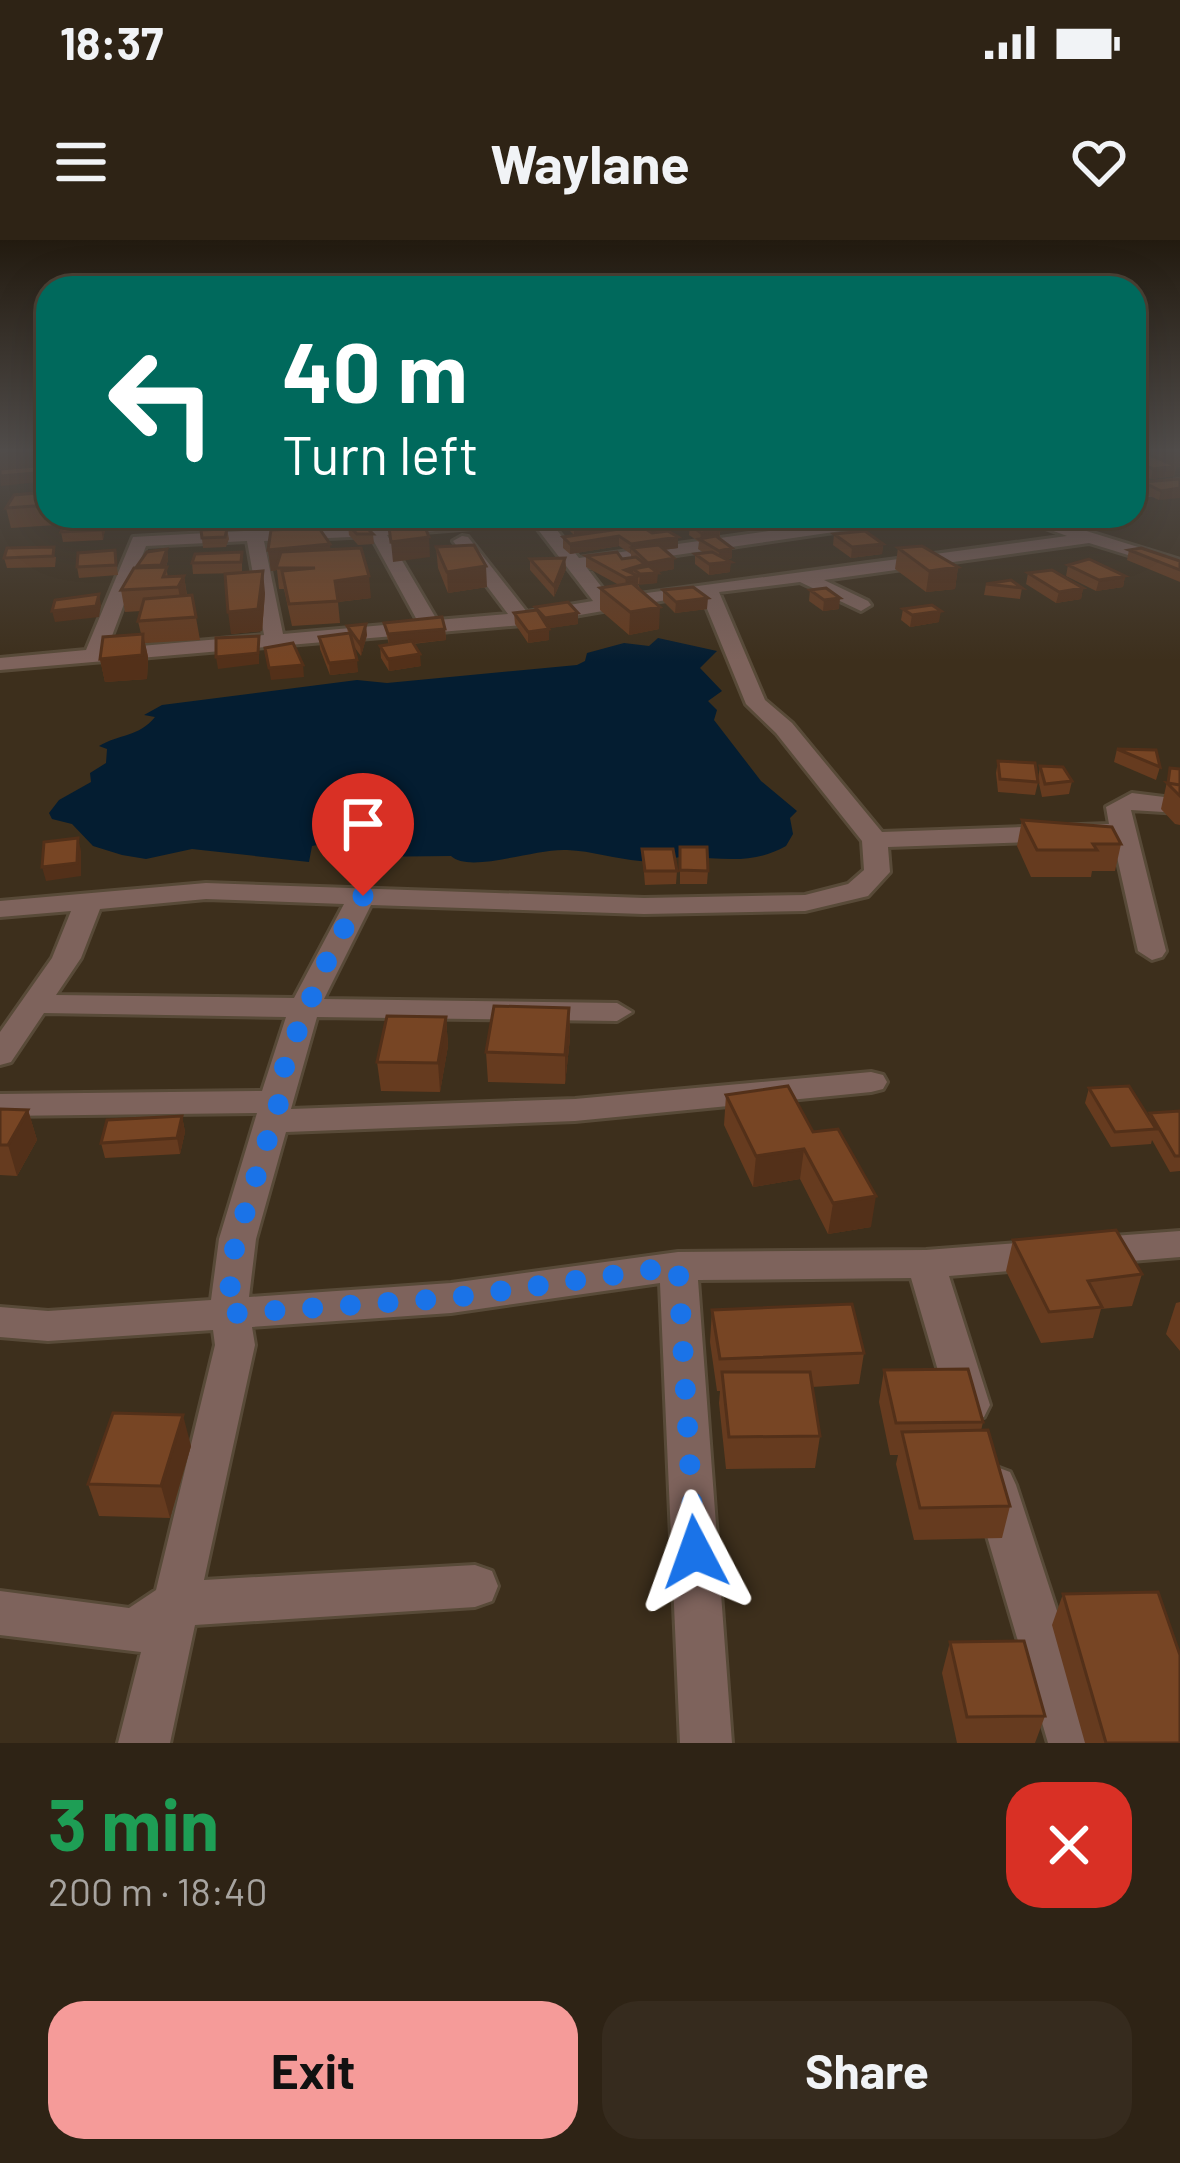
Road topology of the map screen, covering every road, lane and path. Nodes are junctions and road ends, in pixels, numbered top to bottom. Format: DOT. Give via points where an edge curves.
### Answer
graph roads {
  1 [pos="253,528"];
  2 [pos="338,528"];
  3 [pos="374,528"];
  4 [pos="454,528"];
  5 [pos="548,528"];
  6 [pos="692,528"];
  7 [pos="734,528"];
  8 [pos="862,528"];
  9 [pos="1058,528"];
  10 [pos="254,538"];
  11 [pos="1088,538"];
  12 [pos="1180,540"];
  13 [pos="1055,542"];
  14 [pos="1117,545"];
  15 [pos="559,547"];
  16 [pos="777,557"];
  17 [pos="578,565"];
  18 [pos="1180,566"];
  19 [pos="1180,587"];
  20 [pos="705,588"];
  21 [pos="860,605"];
  22 [pos="607,607"];
  23 [pos="522,619"];
  24 [pos="431,628"];
  25 [pos="275,642"];
  26 [pos="93,659"];
  27 [pos="0,664"];
  28 [pos="1180,806"];
  29 [pos="1124,831"];
  30 [pos="875,839"];
  31 [pos="363,896"];
  32 [pos="89,901"];
  33 [pos="0,909"];
  34 [pos="1152,951"];
  35 [pos="34,1004"];
  36 [pos="308,1007"];
  37 [pos="617,1012"];
  38 [pos="0,1055"];
  39 [pos="871,1082"];
  40 [pos="0,1105"];
  41 [pos="276,1111"];
  42 [pos="1180,1244"];
  43 [pos="926,1264"];
  44 [pos="678,1266"];
  45 [pos="227,1314"];
  46 [pos="0,1322"];
  47 [pos="475,1586"];
  48 [pos="174,1604"];
  49 [pos="0,1613"];
  50 [pos="144,1743"];
  51 [pos="706,1743"];
  52 [pos="1074,1743"];
  1 -- 10 [label="street"];
  2 -- 10 [label="street"];
  3 -- 24 [label="street"];
  4 -- 23 [label="street"];
  5 -- 15 [label="street"];
  6 -- 15 [label="street"];
  7 -- 16 [label="street"];
  8 -- 16 [label="street"];
  9 -- 11 [label="street"];
  10 -- 25 [label="street"];
  10 -- 26 [label="street" via="139,541"];
  11 -- 13 [label="street"];
  11 -- 14 [label="street"];
  12 -- 14 [label="street"];
  13 -- 16 [label="street"];
  13 -- 19 [label="street"];
  14 -- 18 [label="street"];
  15 -- 17 [label="street"];
  16 -- 17 [label="street"];
  16 -- 20 [label="street"];
  16 -- 21 [label="street"];
  17 -- 22 [label="street"];
  20 -- 22 [label="street"];
  20 -- 30 [label="street" via="749,695"];
  22 -- 23 [label="street"];
  23 -- 24 [label="street"];
  24 -- 25 [label="street"];
  25 -- 26 [label="street"];
  26 -- 27 [label="street"];
  28 -- 29 [label="street" via="1123,801"];
  29 -- 30 [label="street"];
  29 -- 34 [label="street"];
  30 -- 31 [label="street" via="878,872 858,890 805,903"];
  31 -- 32 [label="street" via="206,891"];
  31 -- 36 [label="street"];
  32 -- 33 [label="street"];
  32 -- 35 [label="street" via="66,958"];
  35 -- 36 [label="street"];
  35 -- 38 [label="street"];
  36 -- 37 [label="street"];
  36 -- 41 [label="street" via="286,1058"];
  39 -- 41 [label="street" via="575,1110"];
  40 -- 41 [label="street"];
  41 -- 45 [label="street" via="235,1245"];
  42 -- 43 [label="street"];
  43 -- 44 [label="street"];
  43 -- 52 [label="street"];
  44 -- 45 [label="street" via="451,1298"];
  44 -- 51 [label="street"];
  45 -- 46 [label="street"];
  45 -- 48 [label="street" via="235,1345"];
  47 -- 48 [label="street"];
  48 -- 49 [label="street" via="134,1632"];
  48 -- 50 [label="street"];
}
